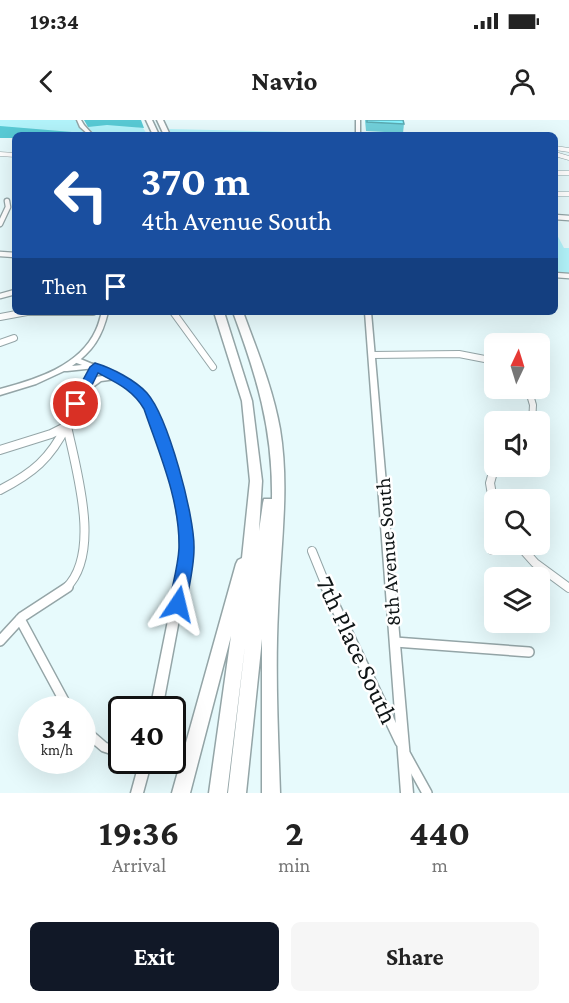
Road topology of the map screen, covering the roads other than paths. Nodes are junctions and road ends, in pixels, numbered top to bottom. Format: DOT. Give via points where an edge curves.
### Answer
graph roads {
  1 [pos="79,120"];
  2 [pos="88,132"];
  3 [pos="7,201"];
  4 [pos="0,224"];
  5 [pos="104,315"];
  6 [pos="175,315"];
  7 [pos="220,315"];
  8 [pos="239,315"];
  9 [pos="368,315"];
  10 [pos="14,338"];
  11 [pos="0,343"];
  12 [pos="90,346"];
  13 [pos="372,355"];
  14 [pos="484,359"];
  15 [pos="76,360"];
  16 [pos="94,367"];
  17 [pos="213,367"];
  18 [pos="56,373"];
  19 [pos="120,378"];
  20 [pos="83,390"];
  21 [pos="0,392"];
  22 [pos="269,410"];
  23 [pos="66,426"];
  24 [pos="0,450"];
  25 [pos="0,490"];
  26 [pos="252,538"];
  27 [pos="312,551"];
  28 [pos="529,555"];
  29 [pos="569,588"];
  30 [pos="20,619"];
  31 [pos="0,641"];
  32 [pos="395,642"];
  33 [pos="529,652"];
  34 [pos="61,696"];
  35 [pos="159,696"];
  36 [pos="403,749"];
  37 [pos="143,774"];
  38 [pos="138,793"];
  39 [pos="181,793"];
  40 [pos="218,793"];
  41 [pos="237,793"];
  42 [pos="271,793"];
  43 [pos="407,793"];
  44 [pos="428,793"];
  1 -- 2 [label="main road"];
  3 -- 4 [label="street"];
  5 -- 12 [label="main road" via="102,328"];
  6 -- 17 [label="street"];
  7 -- 26 [label="highway" via="251,420 256,481"];
  8 -- 22 [label="highway"];
  9 -- 13 [label="street, 8th Avenue South"];
  10 -- 11 [label="street"];
  12 -- 15 [label="main road"];
  12 -- 16 [label="street" via="85,356"];
  13 -- 14 [label="street" via="459,354"];
  13 -- 32 [label="street, 8th Avenue South"];
  15 -- 16 [label="street"];
  15 -- 18 [label="main road"];
  16 -- 18 [label="main road" via="78,366"];
  16 -- 19 [label="street"];
  16 -- 20 [label="street"];
  18 -- 21 [label="main road"];
  19 -- 20 [label="street" via="99,379"];
  19 -- 35 [label="street" via="139,392 150,408 176,481 185,522 185,561"];
  20 -- 23 [label="street"];
  22 -- 41 [label="highway" via="272,467"];
  22 -- 42 [label="highway" via="278,489 270,619"];
  23 -- 24 [label="street"];
  23 -- 25 [label="street" via="57,446 40,465"];
  23 -- 30 [label="street" via="85,521 82,559 70,586"];
  26 -- 39 [label="highway" via="238,577"];
  26 -- 40 [label="highway"];
  27 -- 36 [label="street, 7th Place South"];
  28 -- 29 [label="street"];
  30 -- 31 [label="street"];
  30 -- 34 [label="street"];
  32 -- 33 [label="street"];
  32 -- 36 [label="street, 8th Avenue South"];
  36 -- 43 [label="street, 8th Avenue South"];
  36 -- 44 [label="street, 7th Place South"];
  37 -- 38 [label="street"];
}
